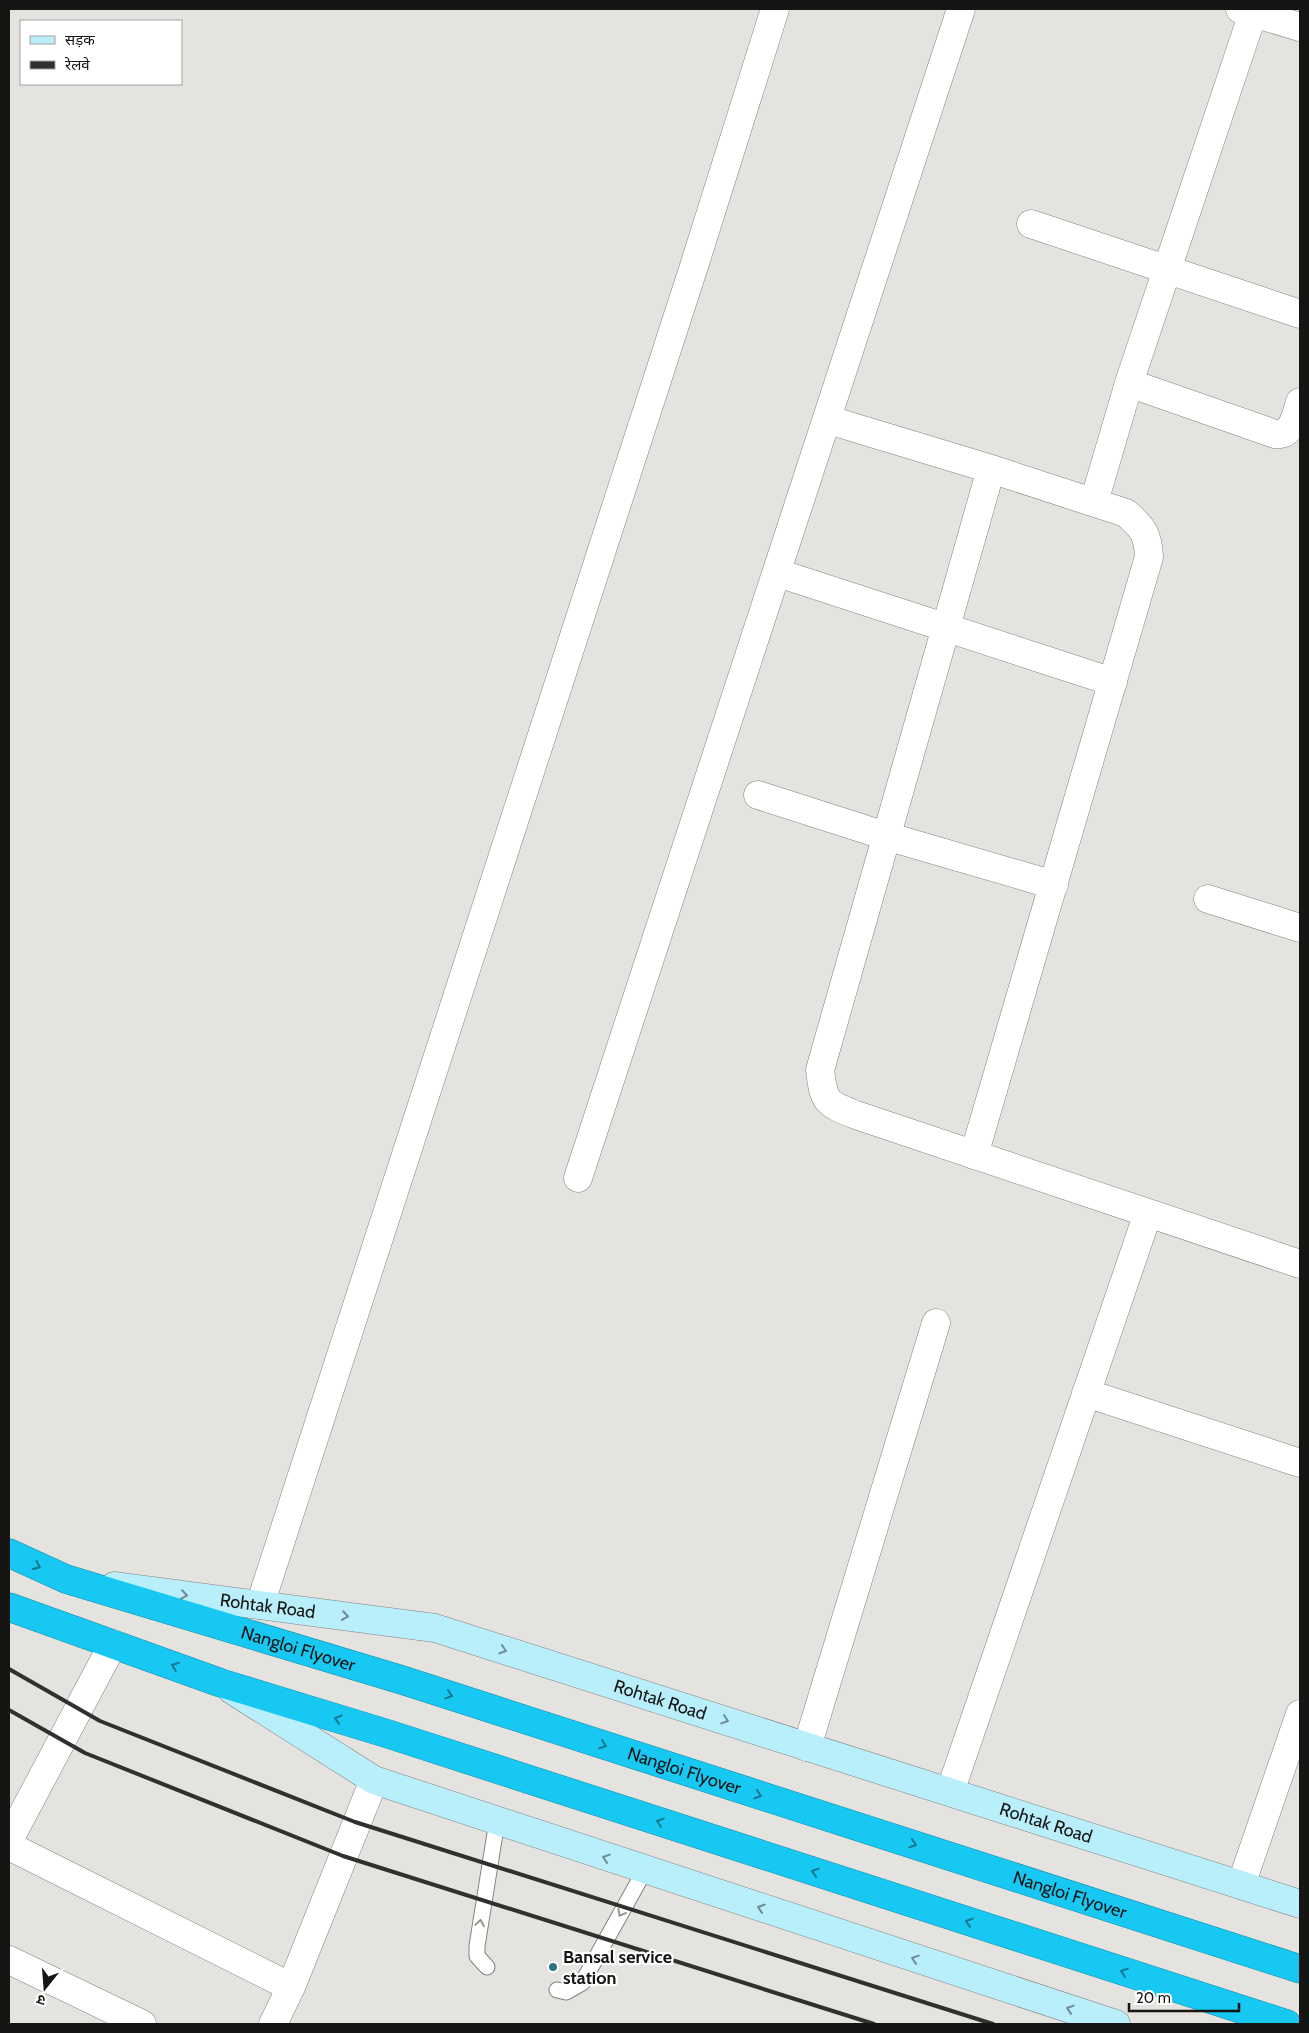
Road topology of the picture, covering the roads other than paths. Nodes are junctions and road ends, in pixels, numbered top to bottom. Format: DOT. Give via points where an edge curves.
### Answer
graph roads {
  1 [pos="774,9"];
  2 [pos="961,9"];
  3 [pos="1247,11"];
  4 [pos="1300,28"];
  5 [pos="1031,224"];
  6 [pos="1167,270"];
  7 [pos="1300,314"];
  8 [pos="1129,383"];
  9 [pos="1300,402"];
  10 [pos="829,420"];
  11 [pos="991,468"];
  12 [pos="1094,502"];
  13 [pos="778,573"];
  14 [pos="946,628"];
  15 [pos="1113,682"];
  16 [pos="758,795"];
  17 [pos="886,836"];
  18 [pos="1054,885"];
  19 [pos="1208,899"];
  20 [pos="1300,928"];
  21 [pos="974,1155"];
  22 [pos="578,1178"];
  23 [pos="1148,1213"];
  24 [pos="1300,1264"];
  25 [pos="936,1323"];
  26 [pos="1086,1393"];
  27 [pos="1300,1463"];
  28 [pos="9,1553"];
  29 [pos="66,1579"];
  30 [pos="260,1605"];
  31 [pos="9,1607"];
  32 [pos="113,1644"];
  33 [pos="220,1683"];
  34 [pos="1300,1714"];
  35 [pos="807,1747"];
  36 [pos="374,1780"];
  37 [pos="950,1792"];
  38 [pos="497,1822"];
  39 [pos="9,1840"];
  40 [pos="9,1846"];
  41 [pos="645,1870"];
  42 [pos="1241,1885"];
  43 [pos="1300,1904"];
  44 [pos="9,1960"];
  45 [pos="488,1967"];
  46 [pos="1300,1969"];
  47 [pos="290,1987"];
  48 [pos="557,1990"];
  49 [pos="142,2024"];
  50 [pos="273,2024"];
  51 [pos="1116,2024"];
  52 [pos="1287,2024"];
  1 -- 30 [label="street" via="689,282"];
  2 -- 10 [label="street"];
  3 -- 4 [label="street"];
  3 -- 6 [label="street"];
  5 -- 6 [label="street"];
  6 -- 7 [label="street"];
  6 -- 8 [label="street"];
  8 -- 9 [label="street" via="1283,435 1288,432"];
  8 -- 12 [label="street"];
  10 -- 11 [label="street"];
  10 -- 13 [label="street"];
  11 -- 12 [label="street"];
  11 -- 14 [label="street"];
  12 -- 15 [label="street" via="1126,513 1143,528 1148,543 1148,557"];
  13 -- 14 [label="street"];
  13 -- 22 [label="street"];
  14 -- 15 [label="street"];
  14 -- 17 [label="street"];
  15 -- 18 [label="street"];
  16 -- 17 [label="street"];
  17 -- 18 [label="street"];
  17 -- 21 [label="street" via="820,1070 823,1094 835,1106"];
  18 -- 21 [label="street"];
  19 -- 20 [label="street"];
  21 -- 23 [label="street"];
  23 -- 24 [label="street"];
  23 -- 26 [label="street"];
  25 -- 35 [label="street"];
  26 -- 27 [label="street"];
  26 -- 37 [label="street"];
  28 -- 29 [label="highway, Rohtak Road, one-way"];
  29 -- 30 [label="street, Rohtak Road, one-way"];
  29 -- 46 [label="highway, Nangloi Flyover, one-way" via="402,1680"];
  30 -- 35 [label="street, Rohtak Road, one-way" via="436,1628"];
  31 -- 32 [label="highway"];
  33 -- 32 [label="highway, one-way"];
  32 -- 39 [label="street"];
  33 -- 36 [label="street"];
  52 -- 33 [label="highway, one-way" via="385,1733"];
  34 -- 42 [label="street"];
  35 -- 37 [label="street, Rohtak Road"];
  36 -- 38 [label="street"];
  36 -- 47 [label="street"];
  37 -- 42 [label="street, Rohtak Road"];
  41 -- 38 [label="street, one-way"];
  45 -- 38 [label="lane, one-way" via="477,1956 477,1946"];
  40 -- 47 [label="street"];
  41 -- 48 [label="lane, one-way" via="582,1983 566,1992"];
  51 -- 41 [label="street, one-way"];
  42 -- 43 [label="street, Rohtak Road"];
  44 -- 49 [label="street"];
  47 -- 50 [label="street"];
}
